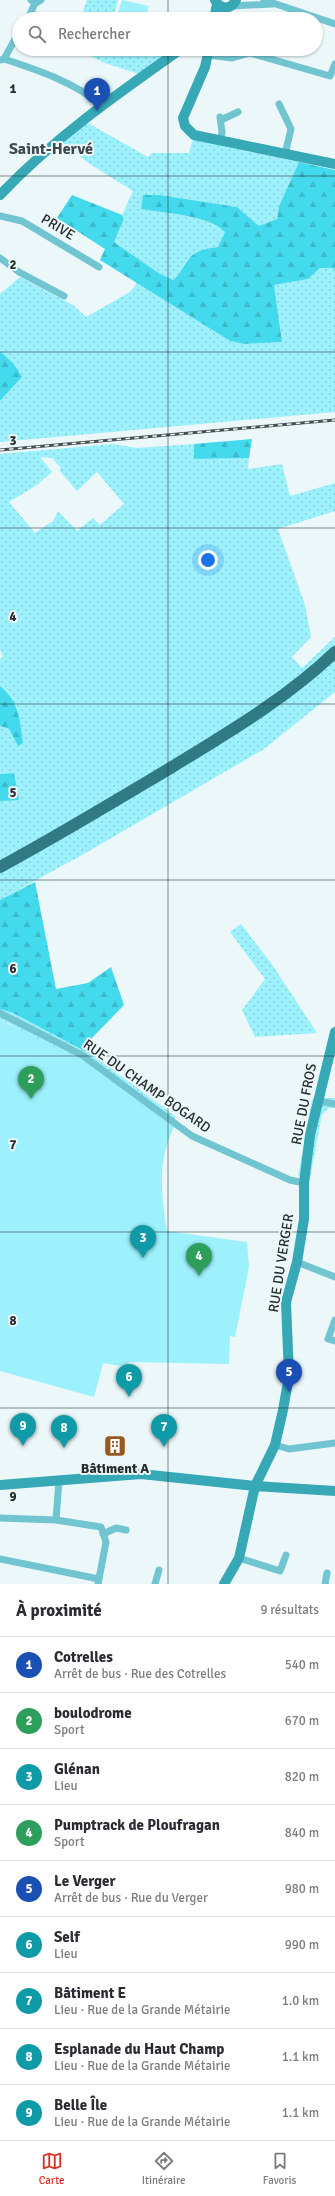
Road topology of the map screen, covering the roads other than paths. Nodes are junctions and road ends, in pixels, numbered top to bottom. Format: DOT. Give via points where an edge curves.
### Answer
graph roads {
  1 [pos="264,0"];
  2 [pos="36,1"];
  3 [pos="225,4"];
  4 [pos="273,4"];
  5 [pos="31,12"];
  6 [pos="298,12"];
  7 [pos="323,20"];
  8 [pos="335,24"];
  9 [pos="12,44"];
  10 [pos="171,56"];
  11 [pos="207,56"];
  12 [pos="224,56"];
  13 [pos="239,56"];
  14 [pos="260,56"];
  15 [pos="2,60"];
  16 [pos="335,64"];
  17 [pos="279,104"];
  18 [pos="102,105"];
  19 [pos="238,112"];
  20 [pos="220,140"];
  21 [pos="285,154"];
  22 [pos="335,164"];
  23 [pos="0,195"];
  24 [pos="0,216"];
  25 [pos="0,258"];
  26 [pos="99,267"];
  27 [pos="64,296"];
  28 [pos="335,652"];
  29 [pos="0,867"];
  30 [pos="0,1013"];
  31 [pos="335,1032"];
  32 [pos="318,1101"];
  33 [pos="335,1104"];
  34 [pos="304,1182"];
  35 [pos="297,1262"];
  36 [pos="335,1277"];
  37 [pos="335,1320"];
  38 [pos="335,1341"];
  39 [pos="335,1443"];
  40 [pos="275,1445"];
  41 [pos="59,1480"];
  42 [pos="0,1485"];
  43 [pos="255,1486"];
  44 [pos="335,1491"];
  45 [pos="0,1518"];
  46 [pos="56,1520"];
  47 [pos="126,1530"];
  48 [pos="103,1534"];
  49 [pos="286,1554"];
  50 [pos="239,1558"];
  51 [pos="0,1559"];
  52 [pos="159,1570"];
  53 [pos="327,1573"];
  54 [pos="98,1581"];
  55 [pos="155,1584"];
  56 [pos="224,1584"];
  57 [pos="325,1584"];
  1 -- 4 [label="street"];
  2 -- 5 [label="street"];
  3 -- 4 [label="street"];
  4 -- 6 [label="street"];
  7 -- 8 [label="street"];
  9 -- 15 [label="street"];
  10 -- 18 [label="street"];
  11 -- 20 [label="street" via="183,118 185,126 194,135"];
  12 -- 13 [label="street"];
  14 -- 16 [label="street" via="330,76"];
  15 -- 18 [label="street" via="34,68 85,91"];
  17 -- 21 [label="street" via="290,129"];
  18 -- 23 [label="street" via="24,170"];
  19 -- 20 [label="street" via="220,118"];
  20 -- 21 [label="street"];
  21 -- 22 [label="street"];
  24 -- 26 [label="street, PRIVE" via="22,221"];
  25 -- 27 [label="street" via="19,272"];
  28 -- 29 [label="highway" via="295,687 244,723 50,841"];
  30 -- 34 [label="street, RUE DU CHAMP BOGARD" via="82,1055 192,1136 290,1180"];
  31 -- 32 [label="street, RUE DU FROS"];
  32 -- 33 [label="street"];
  32 -- 34 [label="street, RUE DU FROS" via="310,1135"];
  34 -- 35 [label="street, RUE DU VERGER" via="304,1219"];
  35 -- 36 [label="street"];
  35 -- 40 [label="street, RUE DU VERGER" via="286,1302 289,1376"];
  37 -- 38 [label="street" via="328,1339"];
  39 -- 40 [label="street" via="289,1449"];
  40 -- 43 [label="street, RUE DU VERGER"];
  41 -- 42 [label="street"];
  41 -- 43 [label="street" via="140,1474"];
  41 -- 46 [label="street"];
  43 -- 44 [label="street"];
  43 -- 50 [label="street, RUE DU VERGER"];
  45 -- 46 [label="street"];
  46 -- 48 [label="street" via="101,1527"];
  47 -- 48 [label="street" via="116,1528"];
  48 -- 54 [label="street" via="106,1542"];
  49 -- 50 [label="street" via="280,1571"];
  50 -- 56 [label="street, RUE DU VERGER"];
  51 -- 54 [label="street"];
  52 -- 55 [label="street"];
  53 -- 57 [label="street"];
}
